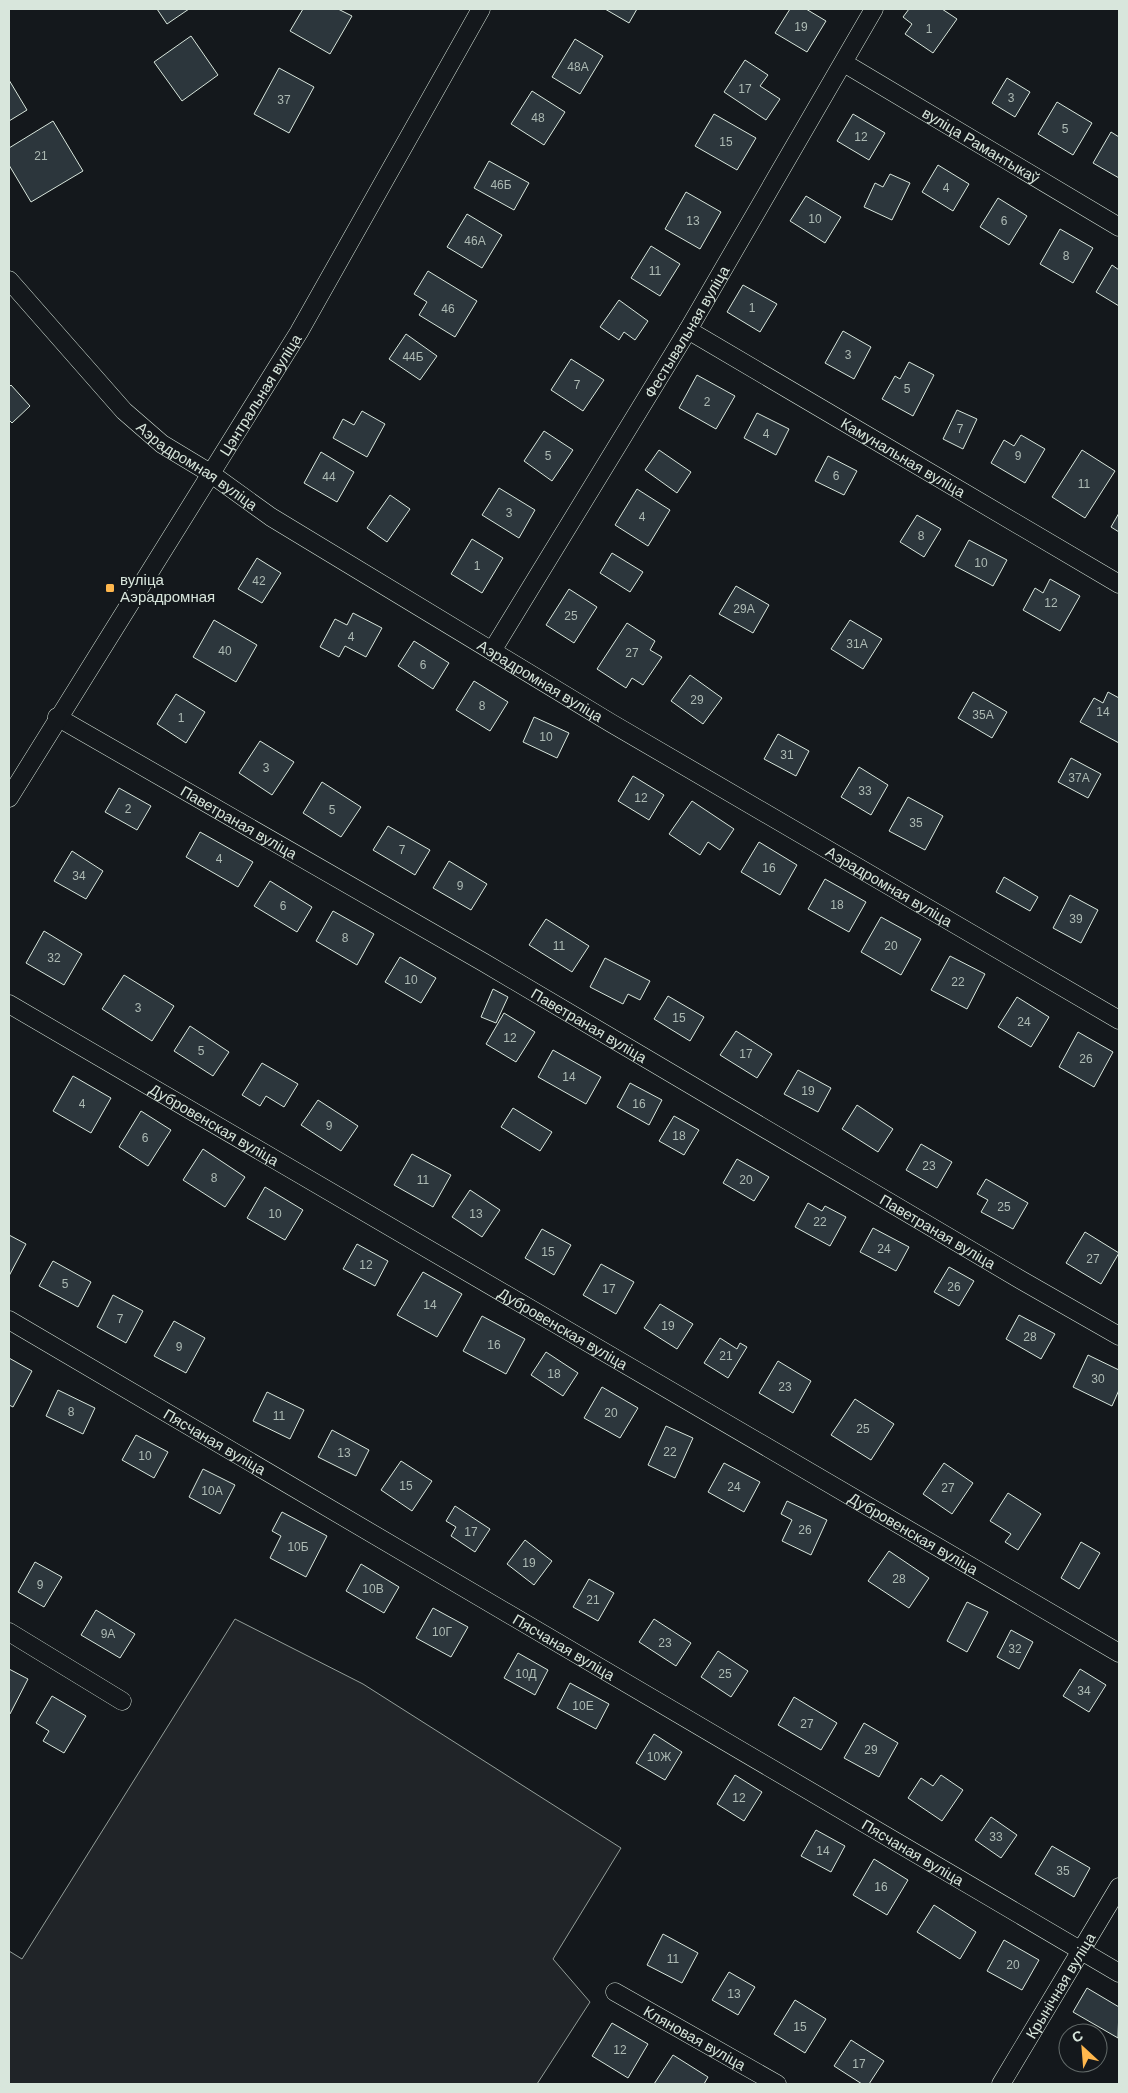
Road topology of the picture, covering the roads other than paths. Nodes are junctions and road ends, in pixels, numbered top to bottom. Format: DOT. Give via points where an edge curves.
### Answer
graph roads {
  1 [pos="481,9"];
  2 [pos="874,9"];
  3 [pos="844,63"];
  4 [pos="1119,228"];
  5 [pos="9,280"];
  6 [pos="688,330"];
  7 [pos="210,473"];
  8 [pos="1119,584"];
  9 [pos="492,651"];
  10 [pos="57,717"];
  11 [pos="9,798"];
  12 [pos="9,1004"];
  13 [pos="1119,1020"];
  14 [pos="9,1320"];
  15 [pos="1119,1336"];
  16 [pos="9,1632"];
  17 [pos="1119,1652"];
  18 [pos="122,1701"];
  19 [pos="1119,1887"];
  20 [pos="1081,1950"];
  21 [pos="1119,1973"];
  22 [pos="615,1992"];
  23 [pos="777,2084"];
  24 [pos="1001,2084"];
  1 -- 7 [label="street, Цэнтральная вуліца" via="299,332"];
  2 -- 3 [label="street, Фестывальная вуліца"];
  3 -- 4 [label="street, вуліца Рамантыкаў"];
  3 -- 6 [label="street, Фестывальная вуліца"];
  5 -- 7 [label="street, Аэрадромная вуліца" via="124,411 162,444"];
  6 -- 8 [label="street, Камунальная вуліца"];
  6 -- 9 [label="street, Фестывальная вуліца"];
  7 -- 9 [label="street, Аэрадромная вуліца" via="271,517"];
  7 -- 10 [label="street, Цэнтральная вуліца"];
  9 -- 13 [label="street, Аэрадромная вуліца"];
  10 -- 11 [label="street, Цэнтральная вуліца"];
  10 -- 15 [label="street, Паветраная вуліца" via="483,962"];
  12 -- 17 [label="street, Дубровенская вуліца"];
  14 -- 20 [label="street, Пясчаная вуліца"];
  16 -- 18 [label="street"];
  19 -- 20 [label="street, Крынічная вуліца"];
  20 -- 21 [label="street, Пясчаная вуліца"];
  20 -- 24 [label="street, Крынічная вуліца"];
  22 -- 23 [label="street, Кляновая вуліца"];
}
